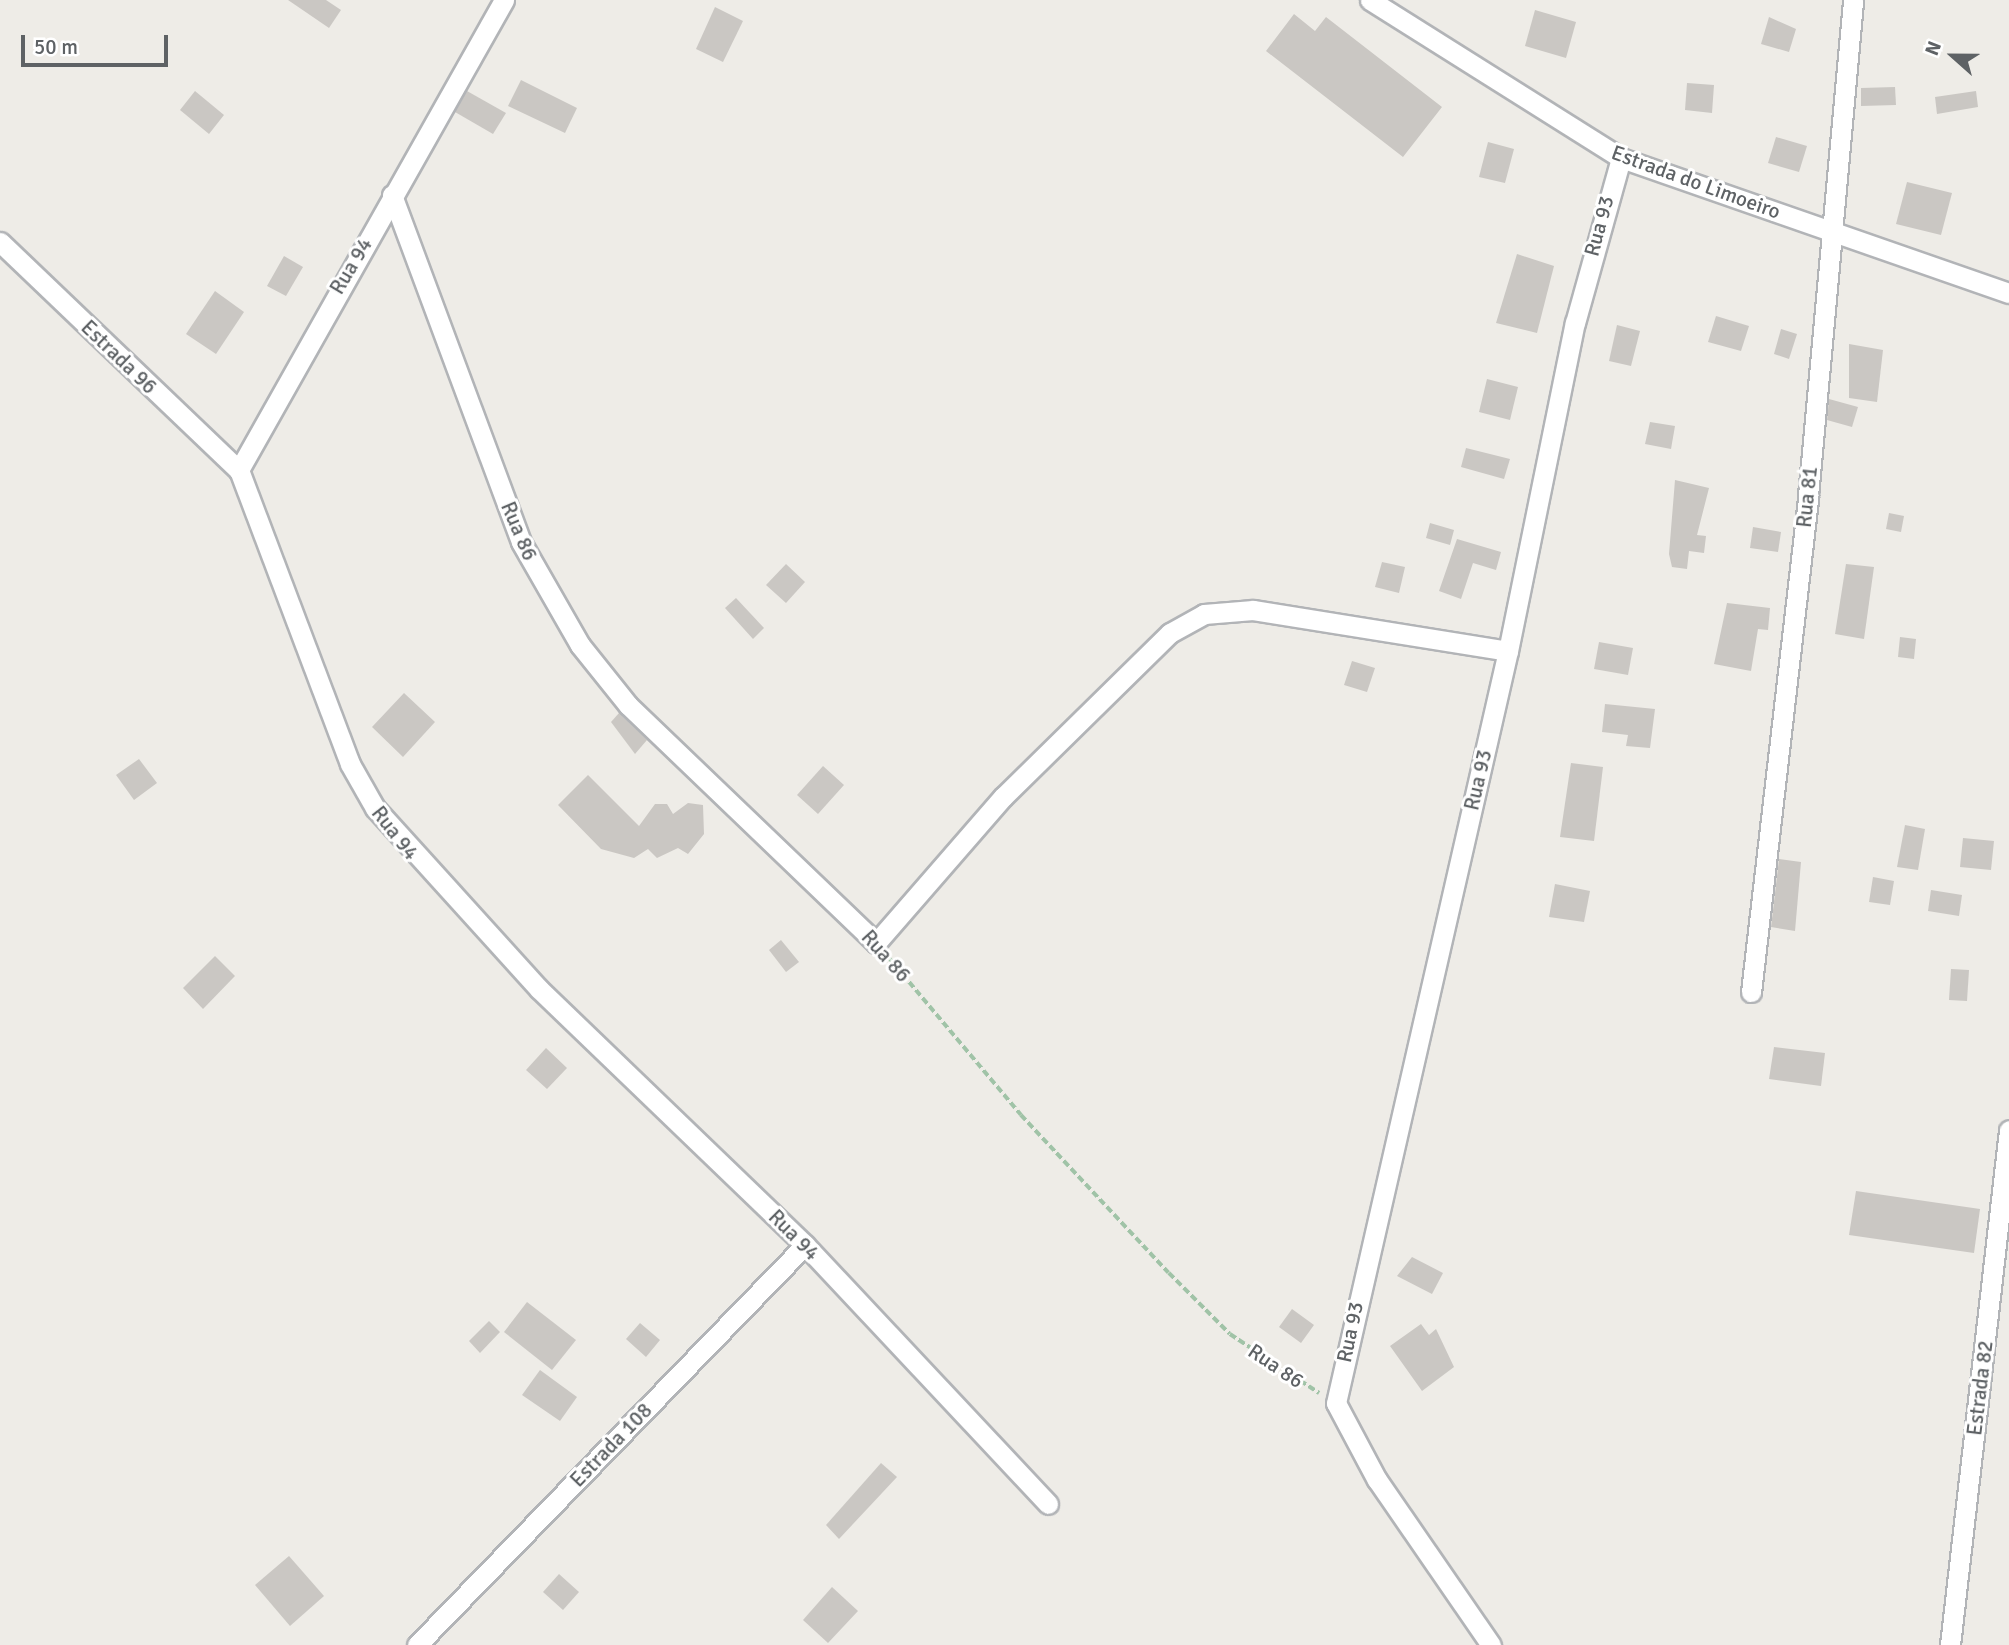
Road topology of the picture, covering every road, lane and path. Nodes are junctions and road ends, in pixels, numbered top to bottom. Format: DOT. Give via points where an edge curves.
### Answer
graph roads {
  1 [pos="505,0"];
  2 [pos="1370,0"];
  3 [pos="1853,0"];
  4 [pos="1621,158"];
  5 [pos="392,195"];
  6 [pos="1835,232"];
  7 [pos="0,242"];
  8 [pos="2009,293"];
  9 [pos="239,470"];
  10 [pos="1508,651"];
  11 [pos="876,943"];
  12 [pos="1751,992"];
  13 [pos="2009,1130"];
  14 [pos="805,1245"];
  15 [pos="1336,1403"];
  16 [pos="1048,1504"];
  17 [pos="417,1645"];
  18 [pos="1491,1645"];
  19 [pos="1950,1645"];
  1 -- 5 [label="street, Rua 94"];
  2 -- 4 [label="street, Estrada do Limoeiro"];
  3 -- 6 [label="street, Rua 81"];
  4 -- 6 [label="street, Estrada do Limoeiro"];
  4 -- 10 [label="street, Rua 93" via="1575,323"];
  5 -- 9 [label="street, Rua 94"];
  5 -- 11 [label="street, Rua 86" via="522,542 580,645 628,705"];
  6 -- 8 [label="street, Estrada do Limoeiro"];
  6 -- 12 [label="street, Rua 81"];
  7 -- 9 [label="street, Estrada 96"];
  9 -- 14 [label="street, Rua 94" via="350,764 375,808 539,989"];
  10 -- 11 [label="street" via="1253,610 1204,614 1170,633 1003,797"];
  10 -- 15 [label="street, Rua 93"];
  11 -- 15 [label="path, Rua 86" via="1021,1115 1230,1334"];
  13 -- 19 [label="street, Estrada 82"];
  14 -- 16 [label="street, Rua 94"];
  14 -- 17 [label="street, Estrada 108"];
  15 -- 18 [label="street" via="1377,1480"];
}
